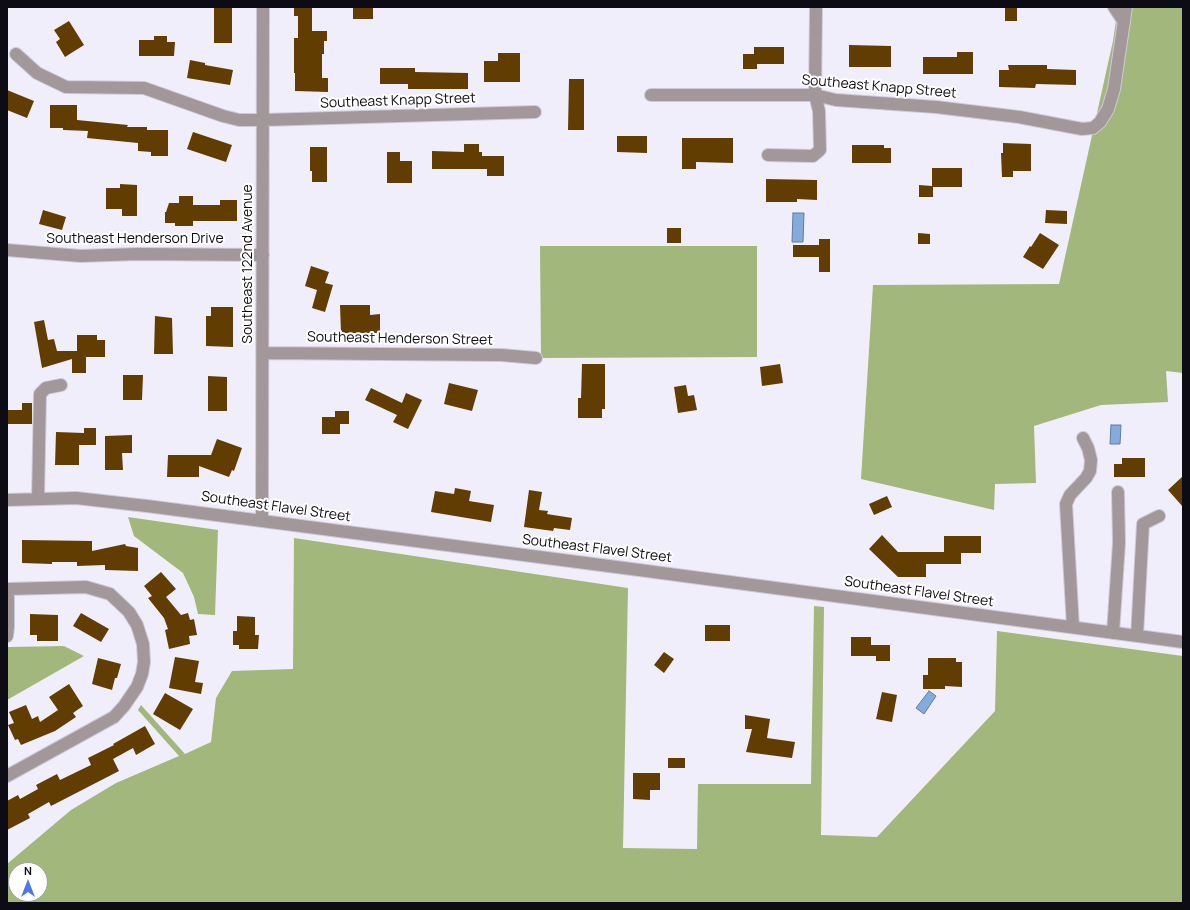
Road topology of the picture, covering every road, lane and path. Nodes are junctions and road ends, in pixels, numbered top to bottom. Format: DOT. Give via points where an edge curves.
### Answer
graph roads {
  1 [pos="263,7"];
  2 [pos="816,7"];
  3 [pos="1114,7"];
  4 [pos="1126,7"];
  5 [pos="1124,22"];
  6 [pos="16,54"];
  7 [pos="651,95"];
  8 [pos="815,95"];
  9 [pos="535,112"];
  10 [pos="263,120"];
  11 [pos="768,155"];
  12 [pos="7,250"];
  13 [pos="263,255"];
  14 [pos="263,353"];
  15 [pos="536,358"];
  16 [pos="61,385"];
  17 [pos="1083,438"];
  18 [pos="1118,492"];
  19 [pos="38,499"];
  20 [pos="7,500"];
  21 [pos="1158,516"];
  22 [pos="262,521"];
  23 [pos="8,589"];
  24 [pos="1073,627"];
  25 [pos="1113,632"];
  26 [pos="7,636"];
  27 [pos="1137,636"];
  28 [pos="1183,642"];
  29 [pos="7,776"];
  1 -- 10 [label="street, Southeast 122nd Avenue"];
  2 -- 8 [label="street"];
  3 -- 5 [label="street"];
  4 -- 5 [label="street"];
  5 -- 8 [label="street, Southeast Knapp Street" via="1114,89 1108,109 1093,128 1082,129 1019,117 929,106 836,100"];
  6 -- 10 [label="street, Southeast Knapp Street" via="37,74 66,87 144,88 223,116 238,120"];
  7 -- 8 [label="street, Southeast Knapp Street"];
  8 -- 11 [label="street" via="819,111 820,150 813,156"];
  9 -- 10 [label="street, Southeast Knapp Street"];
  10 -- 13 [label="street, Southeast 122nd Avenue"];
  12 -- 13 [label="street, Southeast Henderson Drive" via="81,256"];
  13 -- 14 [label="street, Southeast 122nd Avenue"];
  14 -- 15 [label="street, Southeast Henderson Street" via="501,355"];
  14 -- 22 [label="street, Southeast 122nd Avenue"];
  16 -- 19 [label="street" via="46,388 40,394"];
  17 -- 24 [label="street" via="1090,454 1090,471 1070,495 1066,504"];
  18 -- 25 [label="street" via="1119,543"];
  19 -- 20 [label="street, Southeast Flavel Street"];
  19 -- 22 [label="street, Southeast Flavel Street" via="87,499"];
  21 -- 27 [label="street" via="1143,524"];
  22 -- 24 [label="street, Southeast Flavel Street"];
  23 -- 26 [label="street"];
  23 -- 29 [label="street" via="86,587 110,594 129,612 137,625 143,644 144,662 137,687 114,717"];
  24 -- 25 [label="street, Southeast Flavel Street"];
  25 -- 27 [label="street, Southeast Flavel Street"];
  27 -- 28 [label="street, Southeast Flavel Street"];
}
